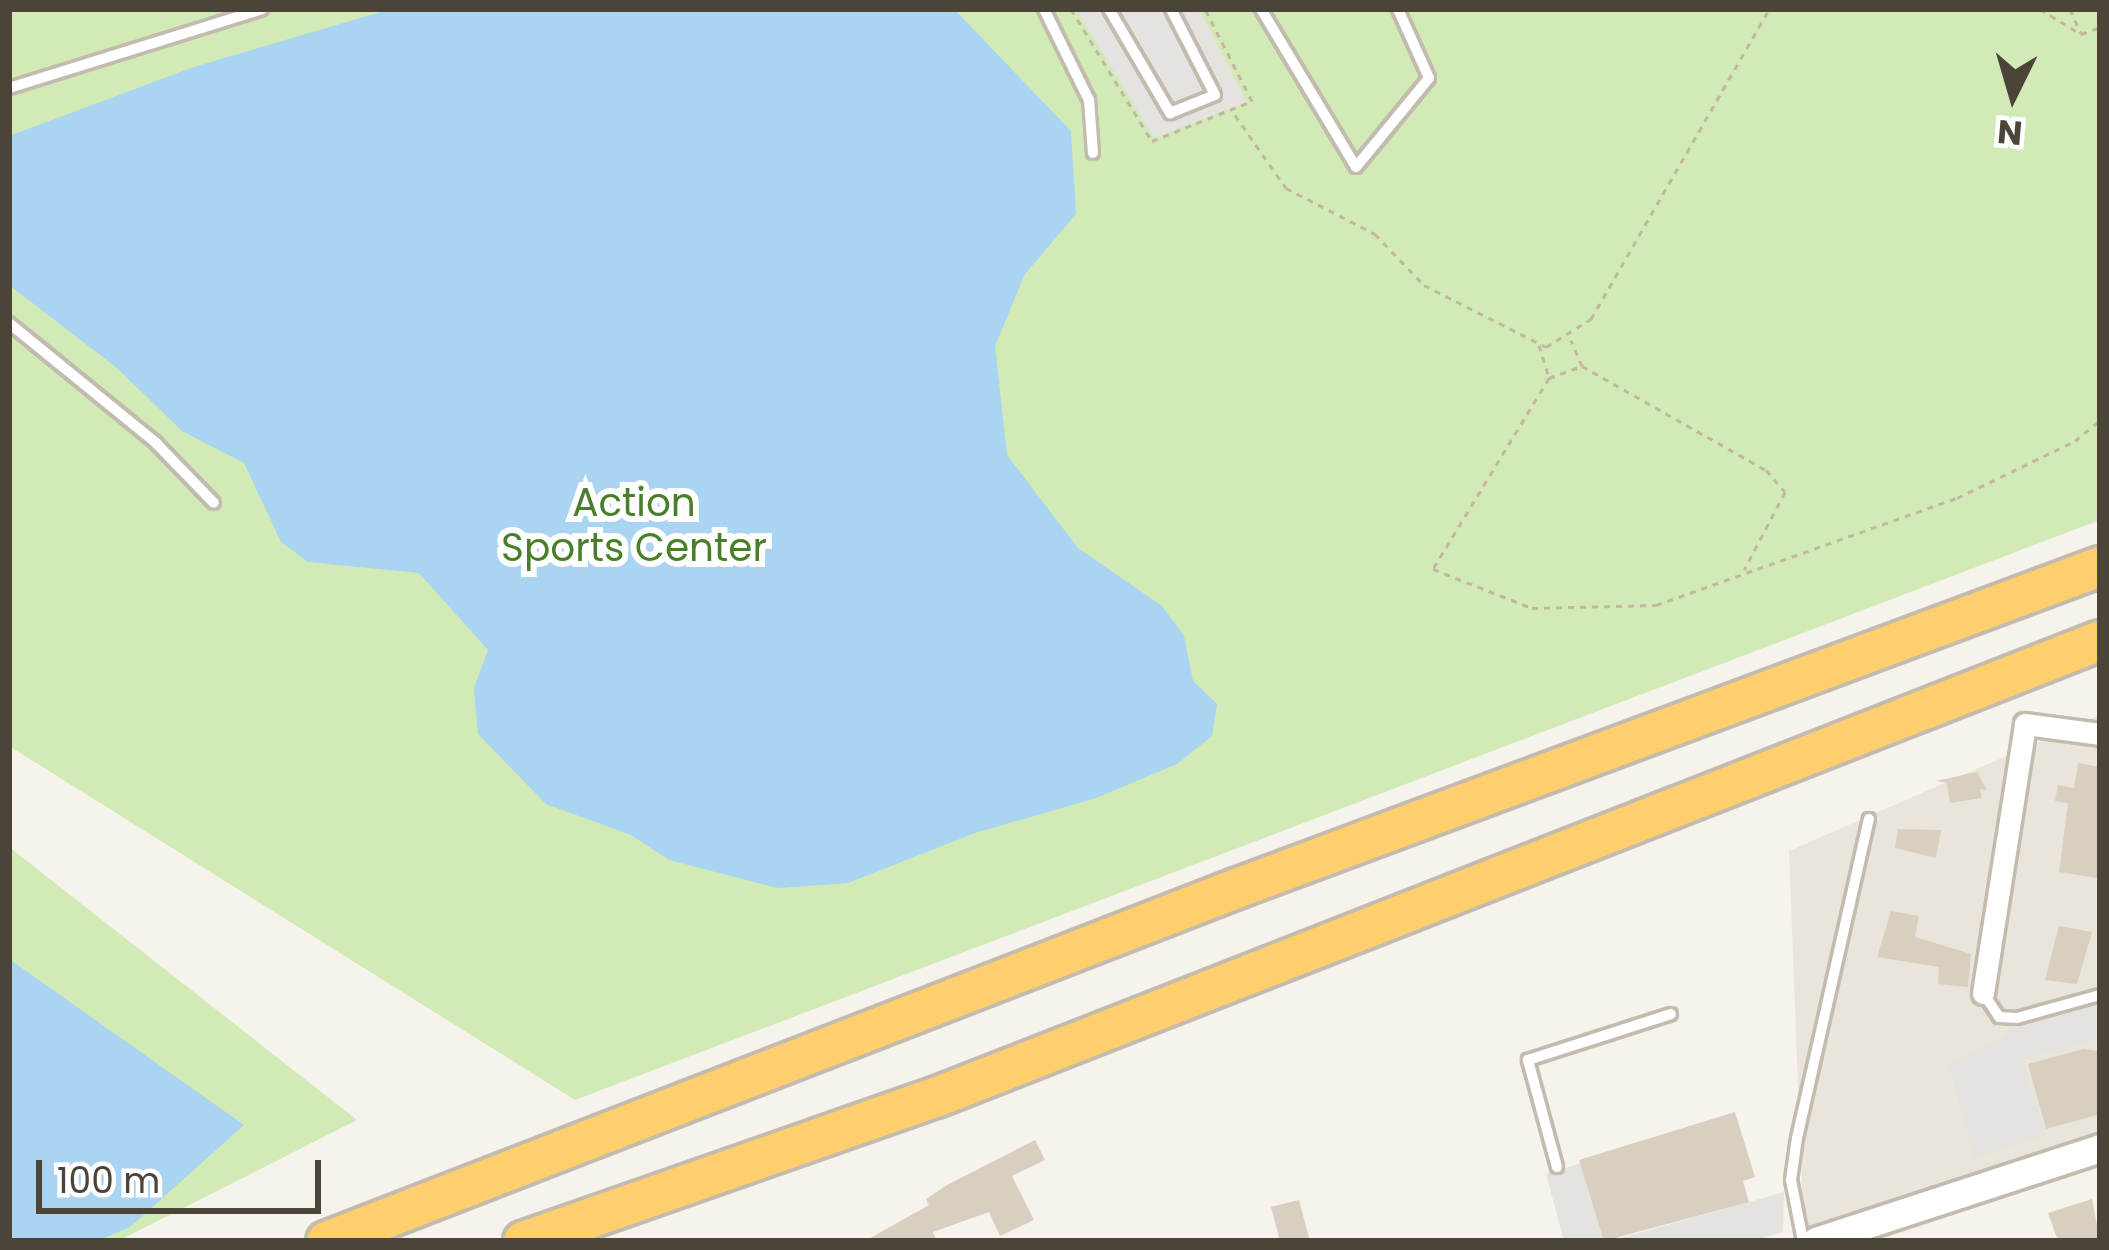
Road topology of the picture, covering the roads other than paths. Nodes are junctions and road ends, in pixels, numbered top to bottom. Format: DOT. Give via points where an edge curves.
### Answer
graph roads {
  1 [pos="262,9"];
  2 [pos="1044,9"];
  3 [pos="1109,9"];
  4 [pos="1171,9"];
  5 [pos="1261,9"];
  6 [pos="1398,9"];
  7 [pos="9,88"];
  8 [pos="1094,153"];
  9 [pos="9,322"];
  10 [pos="214,503"];
  11 [pos="2100,550"];
  12 [pos="2100,566"];
  13 [pos="1924,632"];
  14 [pos="2100,640"];
  15 [pos="2100,734"];
  16 [pos="1869,819"];
  17 [pos="1983,994"];
  18 [pos="2100,994"];
  19 [pos="1671,1014"];
  20 [pos="2100,1148"];
  21 [pos="1557,1167"];
  22 [pos="326,1241"];
  23 [pos="523,1241"];
  24 [pos="1803,1241"];
  25 [pos="1816,1241"];
  1 -- 7 [label="lane"];
  2 -- 8 [label="lane" via="1089,100"];
  3 -- 4 [label="lane" via="1169,113 1215,95"];
  5 -- 6 [label="lane" via="1356,167 1429,78"];
  9 -- 10 [label="lane" via="156,443"];
  11 -- 13 [label="highway"];
  12 -- 13 [label="highway"];
  13 -- 22 [label="highway"];
  14 -- 23 [label="highway" via="935,1097"];
  15 -- 17 [label="street" via="2025,724"];
  16 -- 24 [label="lane" via="1797,1138 1791,1180"];
  17 -- 18 [label="lane" via="2000,1017 2017,1018"];
  19 -- 21 [label="lane" via="1528,1060"];
  20 -- 25 [label="street"];
}
